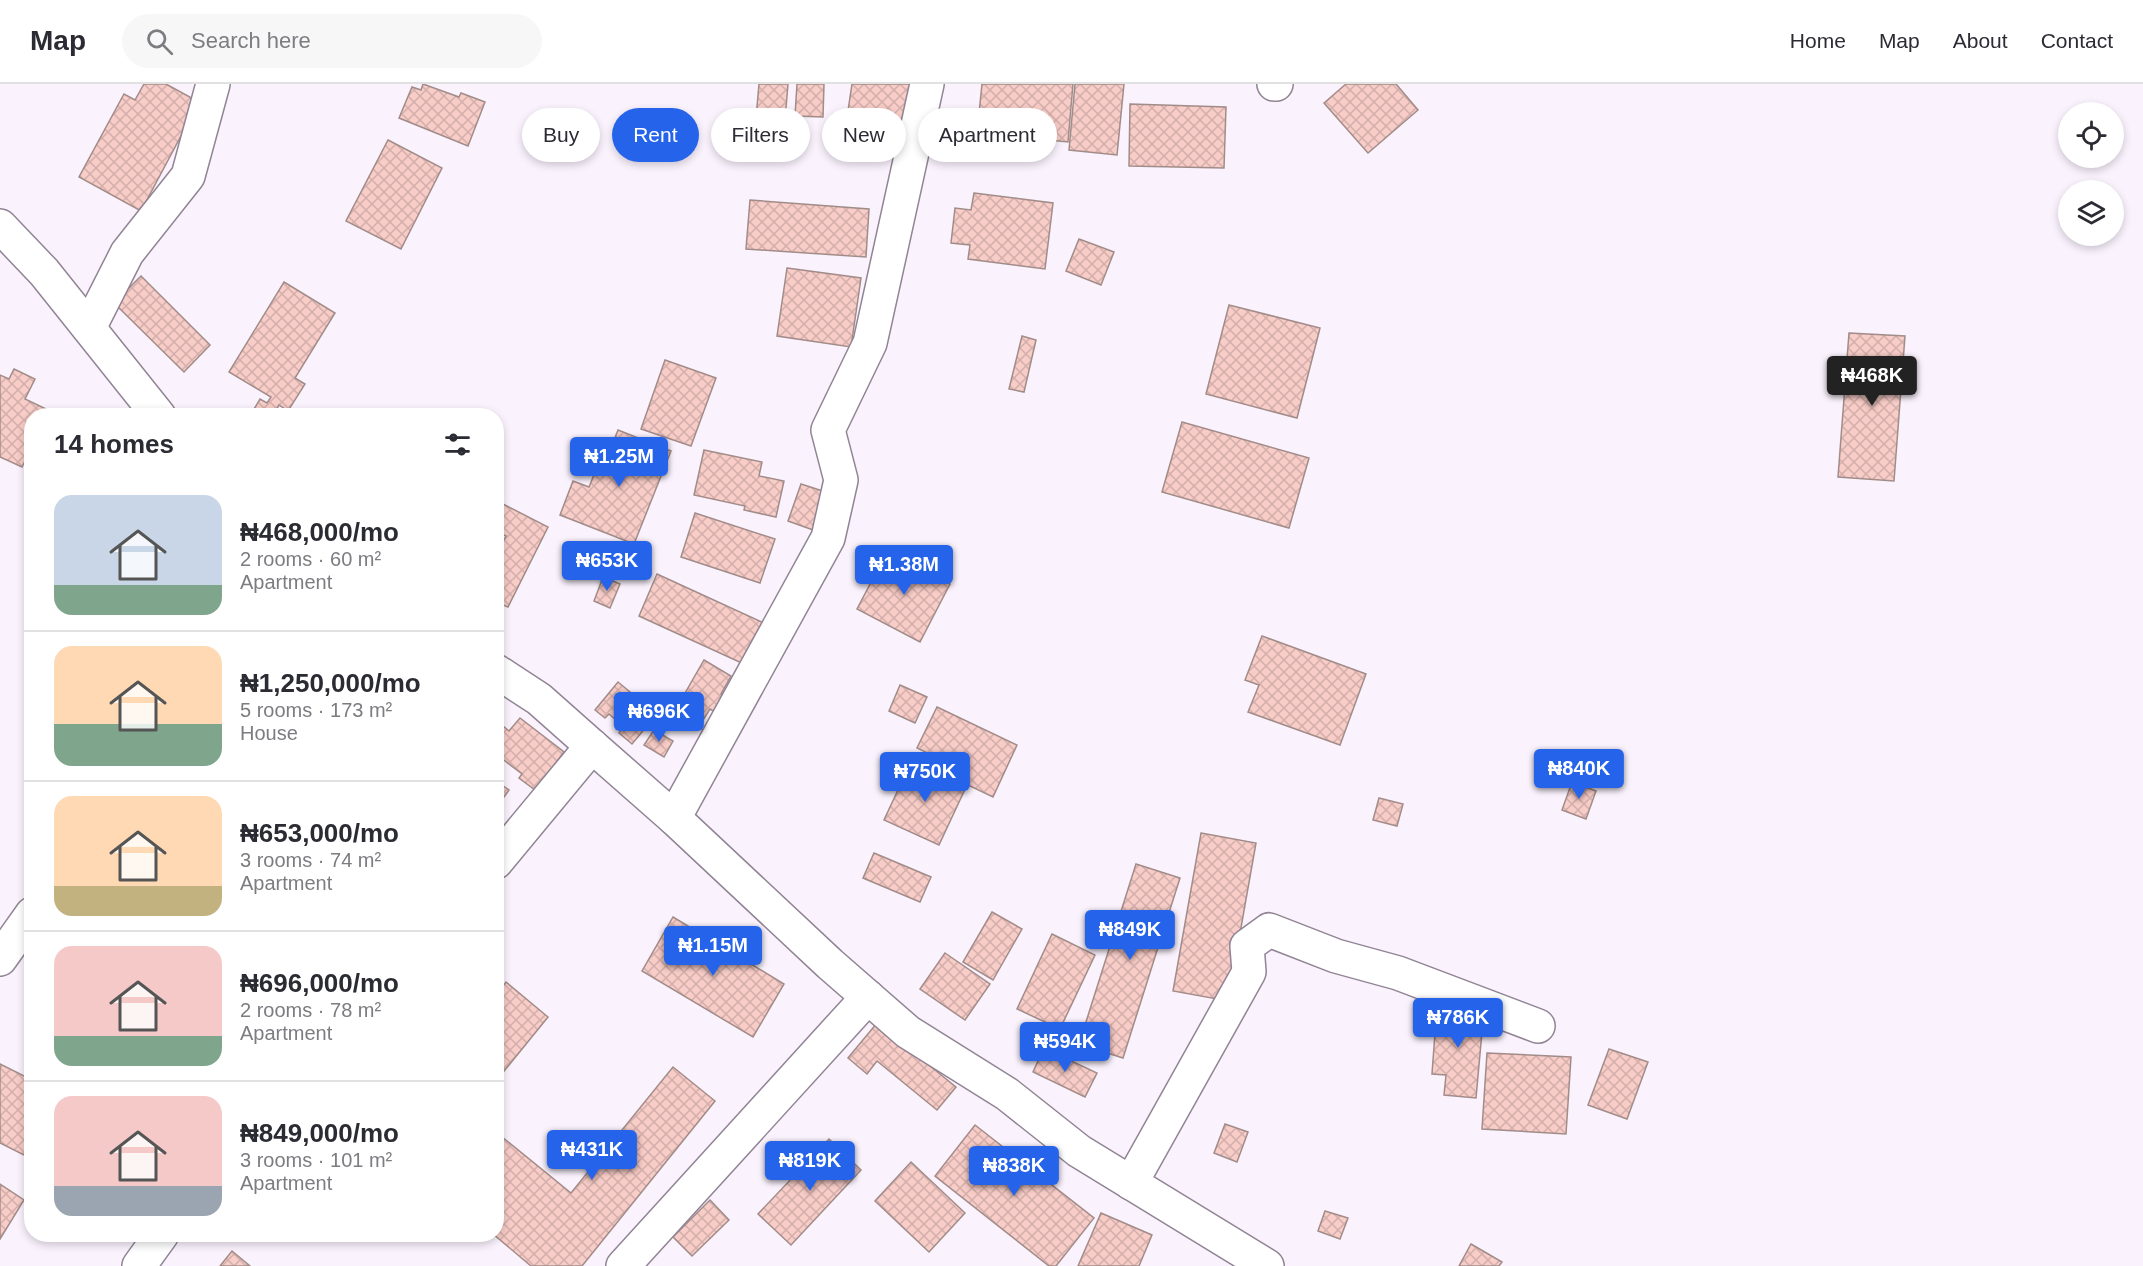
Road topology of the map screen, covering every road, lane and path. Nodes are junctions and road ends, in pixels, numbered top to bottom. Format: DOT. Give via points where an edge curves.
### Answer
graph roads {
  1 [pos="213,84"];
  2 [pos="927,84"];
  3 [pos="0,226"];
  4 [pos="89,328"];
  5 [pos="153,408"];
  6 [pos="504,676"];
  7 [pos="592,746"];
  8 [pos="674,818"];
  9 [pos="504,852"];
  10 [pos="24,925"];
  11 [pos="0,959"];
  12 [pos="868,997"];
  13 [pos="1538,1026"];
  14 [pos="1131,1183"];
  15 [pos="156,1242"];
  16 [pos="139,1266"];
  17 [pos="622,1266"];
  18 [pos="1267,1266"];
  1 -- 4 [label="street" via="188,176 127,253"];
  2 -- 8 [label="street" via="870,343 828,430 841,480 828,538"];
  3 -- 4 [label="street"];
  4 -- 5 [label="street"];
  6 -- 7 [label="street" via="538,699"];
  7 -- 8 [label="street"];
  7 -- 9 [label="street"];
  8 -- 12 [label="street"];
  10 -- 11 [label="street"];
  12 -- 14 [label="street" via="908,1032 1007,1094 1079,1151"];
  12 -- 17 [label="street"];
  13 -- 14 [label="street" via="1269,930 1247,946 1249,972"];
  14 -- 18 [label="street"];
  15 -- 16 [label="street"];
}
